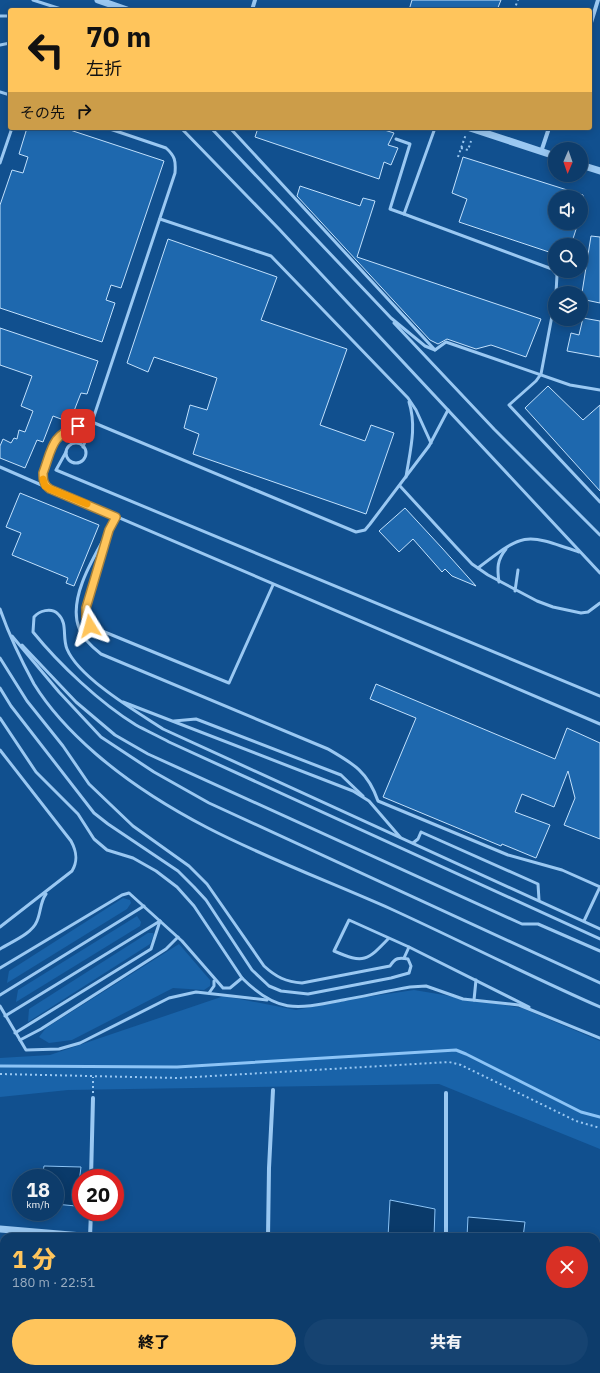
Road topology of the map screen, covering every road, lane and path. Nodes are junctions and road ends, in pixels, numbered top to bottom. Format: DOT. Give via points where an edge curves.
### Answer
graph roads {
  1 [pos="33,0"];
  2 [pos="98,0"];
  3 [pos="598,0"];
  4 [pos="58,8"];
  5 [pos="121,8"];
  6 [pos="592,20"];
  7 [pos="11,130"];
  8 [pos="113,130"];
  9 [pos="183,130"];
  10 [pos="213,130"];
  11 [pos="232,130"];
  12 [pos="434,130"];
  13 [pos="476,130"];
  14 [pos="548,130"];
  15 [pos="396,139"];
  16 [pos="463,141"];
  17 [pos="472,141"];
  18 [pos="461,148"];
  19 [pos="541,152"];
  20 [pos="548,154"];
  21 [pos="458,157"];
  22 [pos="0,163"];
  23 [pos="588,167"];
  24 [pos="600,171"];
  25 [pos="404,214"];
  26 [pos="160,219"];
  27 [pos="556,286"];
  28 [pos="391,318"];
  29 [pos="550,326"];
  30 [pos="435,350"];
  31 [pos="541,374"];
  32 [pos="600,390"];
  33 [pos="408,398"];
  34 [pos="448,410"];
  35 [pos="92,422"];
  36 [pos="431,443"];
  37 [pos="83,447"];
  38 [pos="66,452"];
  39 [pos="0,467"];
  40 [pos="406,478"];
  41 [pos="400,486"];
  42 [pos="50,489"];
  43 [pos="600,502"];
  44 [pos="116,517"];
  45 [pos="109,530"];
  46 [pos="600,535"];
  47 [pos="509,544"];
  48 [pos="581,553"];
  49 [pos="478,568"];
  50 [pos="518,570"];
  51 [pos="600,573"];
  52 [pos="499,582"];
  53 [pos="273,585"];
  54 [pos="516,591"];
  55 [pos="600,603"];
  56 [pos="0,609"];
  57 [pos="8,631"];
  58 [pos="0,658"];
  59 [pos="0,688"];
  60 [pos="600,696"];
  61 [pos="118,699"];
  62 [pos="0,718"];
  63 [pos="174,721"];
  64 [pos="600,724"];
  65 [pos="0,750"];
  66 [pos="369,801"];
  67 [pos="401,837"];
  68 [pos="413,843"];
  69 [pos="600,887"];
  70 [pos="49,891"];
  71 [pos="539,900"];
  72 [pos="144,906"];
  73 [pos="160,921"];
  74 [pos="584,921"];
  75 [pos="0,928"];
  76 [pos="600,928"];
  77 [pos="178,937"];
  78 [pos="389,938"];
  79 [pos="600,939"];
  80 [pos="409,947"];
  81 [pos="0,949"];
  82 [pos="600,951"];
  83 [pos="404,958"];
  84 [pos="0,968"];
  85 [pos="242,978"];
  86 [pos="476,980"];
  87 [pos="214,981"];
  88 [pos="600,984"];
  89 [pos="209,993"];
  90 [pos="0,994"];
  91 [pos="269,1000"];
  92 [pos="474,1000"];
  93 [pos="0,1006"];
  94 [pos="600,1007"];
  95 [pos="538,1012"];
  96 [pos="6,1016"];
  97 [pos="16,1033"];
  98 [pos="600,1038"];
  99 [pos="20,1040"];
  100 [pos="0,1074"];
  101 [pos="94,1076"];
  102 [pos="273,1090"];
  103 [pos="446,1093"];
  104 [pos="93,1098"];
  105 [pos="600,1128"];
  106 [pos="91,1169"];
  107 [pos="91,1221"];
  108 [pos="0,1229"];
  109 [pos="45,1233"];
  110 [pos="90,1233"];
  111 [pos="268,1233"];
  112 [pos="446,1233"];
  1 -- 4 [label="lane"];
  2 -- 5 [label="street"];
  3 -- 6 [label="street"];
  7 -- 22 [label="lane"];
  8 -- 26 [label="lane" via="166,148 173,154 176,162 175,173"];
  9 -- 34 [label="lane"];
  10 -- 28 [label="lane"];
  11 -- 30 [label="lane"];
  12 -- 25 [label="lane"];
  13 -- 19 [label="street"];
  14 -- 19 [label="street"];
  15 -- 25 [label="lane" via="410,144 390,209"];
  16 -- 18 [label="path"];
  17 -- 18 [label="path" via="468,150"];
  18 -- 21 [label="path"];
  19 -- 20 [label="street"];
  23 -- 24 [label="street"];
  25 -- 27 [label="lane" via="552,269 557,275"];
  26 -- 33 [label="lane" via="272,256"];
  26 -- 35 [label="lane"];
  28 -- 30 [label="lane" via="424,346"];
  28 -- 46 [label="lane" via="399,330 494,429"];
  29 -- 31 [label="lane"];
  30 -- 31 [label="lane" via="446,342"];
  31 -- 32 [label="lane" via="570,385"];
  31 -- 43 [label="lane" via="509,405"];
  33 -- 36 [label="lane"];
  33 -- 40 [label="lane" via="414,416"];
  34 -- 36 [label="lane"];
  34 -- 48 [label="lane"];
  35 -- 37 [label="lane"];
  35 -- 41 [label="lane" via="356,532 365,530"];
  35 -- 42 [label="lane" via="66,430 56,437 43,473 45,486"];
  36 -- 40 [label="lane"];
  37 -- 38 [label="lane" via="72,444"];
  37 -- 38 [label="lane" via="85,456 78,463 69,461"];
  38 -- 60 [label="lane" via="56,470"];
  39 -- 42 [label="lane"];
  40 -- 41 [label="lane"];
  41 -- 49 [label="lane"];
  42 -- 44 [label="lane"];
  44 -- 45 [label="lane"];
  44 -- 53 [label="lane"];
  45 -- 53 [label="lane" via="86,608 86,618 90,626 229,683"];
  45 -- 69 [label="lane" via="86,572 78,596 79,628 88,643 101,654 328,749 358,767 368,778 378,801 508,855 562,870"];
  47 -- 48 [label="lane" via="520,539 538,538"];
  47 -- 49 [label="lane"];
  47 -- 52 [label="lane" via="499,558"];
  48 -- 51 [label="lane"];
  49 -- 52 [label="lane"];
  50 -- 54 [label="lane"];
  52 -- 54 [label="lane"];
  53 -- 64 [label="lane"];
  54 -- 55 [label="lane" via="565,611 588,612"];
  56 -- 57 [label="lane"];
  57 -- 82 [label="lane" via="76,702 115,735 148,754 522,924 538,924"];
  57 -- 88 [label="lane" via="58,692 101,737 154,772 209,803"];
  57 -- 94 [label="lane" via="35,685 59,718 118,773 155,799 242,846 389,909"];
  58 -- 83 [label="lane" via="27,701 89,784 132,826 190,866 207,884 264,966 275,976 289,982 302,983 390,966 395,959"];
  59 -- 83 [label="lane" via="11,706 94,813 178,871 194,886 252,970 269,986 281,991 308,994 391,978 409,973 411,966 408,959"];
  61 -- 63 [label="lane"];
  61 -- 67 [label="lane" via="163,729"];
  61 -- 79 [label="lane" via="77,664 66,648 63,619 57,612 39,611 32,625 33,632 38,638 100,698 135,724"];
  62 -- 85 [label="lane" via="36,772 78,814 94,839 107,850 132,858 156,871 194,906"];
  63 -- 66 [label="lane" via="353,791"];
  63 -- 66 [label="lane" via="196,719 341,775"];
  65 -- 70 [label="lane" via="76,850 72,871"];
  66 -- 67 [label="lane"];
  67 -- 68 [label="lane"];
  68 -- 71 [label="lane"];
  68 -- 71 [label="lane" via="421,832 538,884"];
  69 -- 74 [label="lane"];
  70 -- 75 [label="lane"];
  70 -- 81 [label="lane" via="44,897 33,928"];
  71 -- 74 [label="lane"];
  72 -- 73 [label="lane"];
  72 -- 84 [label="lane" via="129,893 122,895"];
  72 -- 90 [label="lane"];
  73 -- 77 [label="lane"];
  73 -- 96 [label="lane"];
  73 -- 97 [label="lane" via="151,949"];
  74 -- 76 [label="lane"];
  77 -- 87 [label="lane"];
  77 -- 99 [label="lane" via="166,949"];
  78 -- 78 [label="lane" via="349,920 334,950 350,958 362,959 377,950"];
  78 -- 80 [label="lane"];
  80 -- 83 [label="lane"];
  80 -- 86 [label="lane"];
  85 -- 87 [label="lane" via="230,988 223,988"];
  85 -- 91 [label="lane"];
  86 -- 92 [label="lane"];
  86 -- 95 [label="lane"];
  87 -- 89 [label="lane"];
  89 -- 91 [label="lane"];
  89 -- 99 [label="lane" via="196,992 169,998 80,1043 60,1048 26,1050"];
  91 -- 92 [label="lane" via="287,1006 305,1007 426,986 463,999"];
  92 -- 95 [label="lane" via="519,1006"];
  93 -- 96 [label="lane"];
  95 -- 98 [label="lane"];
  96 -- 97 [label="lane"];
  97 -- 99 [label="lane"];
  100 -- 101 [label="path"];
  101 -- 104 [label="path"];
  101 -- 105 [label="path" via="178,1078 449,1062 461,1065 576,1121"];
  102 -- 111 [label="street"];
  103 -- 112 [label="street"];
  104 -- 106 [label="street"];
  107 -- 110 [label="street"];
  108 -- 109 [label="street"];
}
